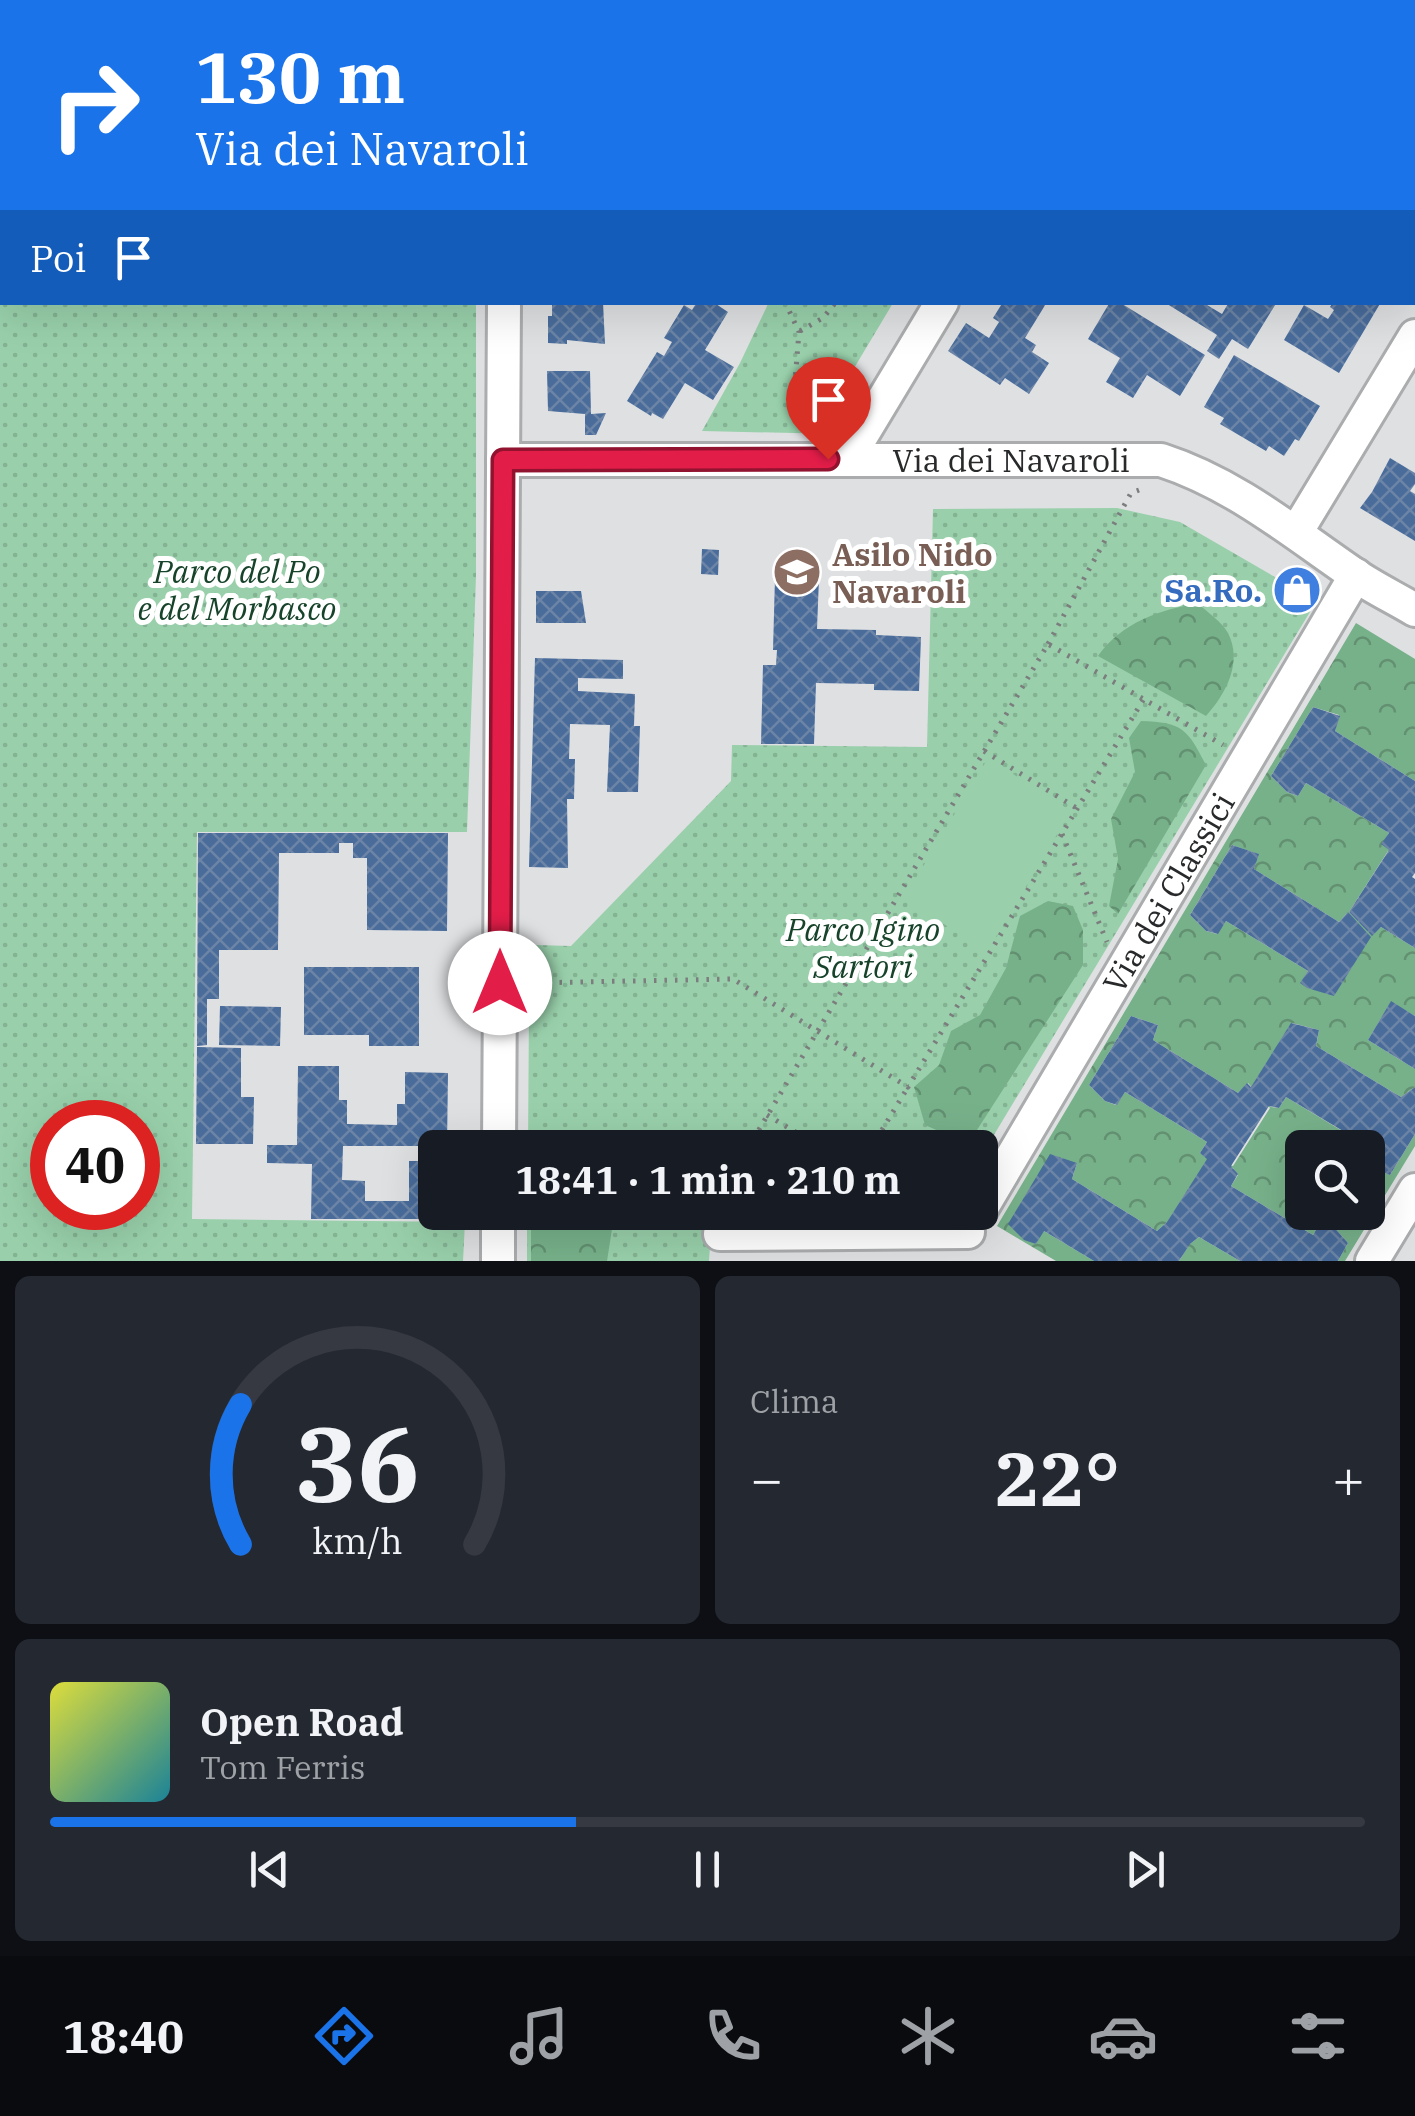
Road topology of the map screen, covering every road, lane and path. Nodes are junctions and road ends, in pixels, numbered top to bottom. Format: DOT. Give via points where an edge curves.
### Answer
graph roads {
  1 [pos="504,305"];
  2 [pos="786,305"];
  3 [pos="834,305"];
  4 [pos="940,305"];
  5 [pos="799,332"];
  6 [pos="1415,336"];
  7 [pos="503,460"];
  8 [pos="838,460"];
  9 [pos="1148,488"];
  10 [pos="1297,531"];
  11 [pos="1356,576"];
  12 [pos="1415,610"];
  13 [pos="1048,644"];
  14 [pos="1145,698"];
  15 [pos="984,751"];
  16 [pos="1247,760"];
  17 [pos="1078,808"];
  18 [pos="1062,834"];
  19 [pos="1120,974"];
  20 [pos="500,983"];
  21 [pos="816,1032"];
  22 [pos="908,1086"];
  23 [pos="767,1115"];
  24 [pos="498,1130"];
  25 [pos="758,1130"];
  26 [pos="792,1130"];
  27 [pos="881,1130"];
  28 [pos="998,1183"];
  29 [pos="1415,1190"];
  30 [pos="498,1230"];
  31 [pos="921,1230"];
  32 [pos="720,1234"];
  33 [pos="498,1261"];
  34 [pos="1372,1261"];
  1 -- 7 [label="street"];
  2 -- 5 [label="path"];
  3 -- 5 [label="path"];
  4 -- 8 [label="street"];
  5 -- 8 [label="path" via="795,380 804,432"];
  6 -- 10 [label="street"];
  7 -- 8 [label="street, Via dei Navaroli"];
  7 -- 20 [label="street"];
  8 -- 10 [label="street, Via dei Navaroli" via="1162,460 1200,472"];
  9 -- 13 [label="path" via="1131,492"];
  10 -- 11 [label="street, Via dei Navaroli"];
  11 -- 12 [label="street, Via dei Navaroli"];
  11 -- 16 [label="street, Via dei Classici"];
  13 -- 14 [label="path"];
  13 -- 15 [label="path"];
  14 -- 16 [label="path"];
  14 -- 17 [label="path"];
  15 -- 17 [label="path"];
  15 -- 21 [label="path"];
  16 -- 19 [label="street, Via dei Classici"];
  17 -- 18 [label="path"];
  18 -- 19 [label="path"];
  18 -- 22 [label="path"];
  19 -- 28 [label="street, Via dei Classici"];
  20 -- 21 [label="path" via="733,979"];
  20 -- 24 [label="street"];
  21 -- 22 [label="path"];
  21 -- 23 [label="path"];
  22 -- 27 [label="path"];
  23 -- 25 [label="path"];
  23 -- 26 [label="path"];
  29 -- 34 [label="street"];
  30 -- 33 [label="street"];
  31 -- 32 [label="street, Via dei Classici"];
}
